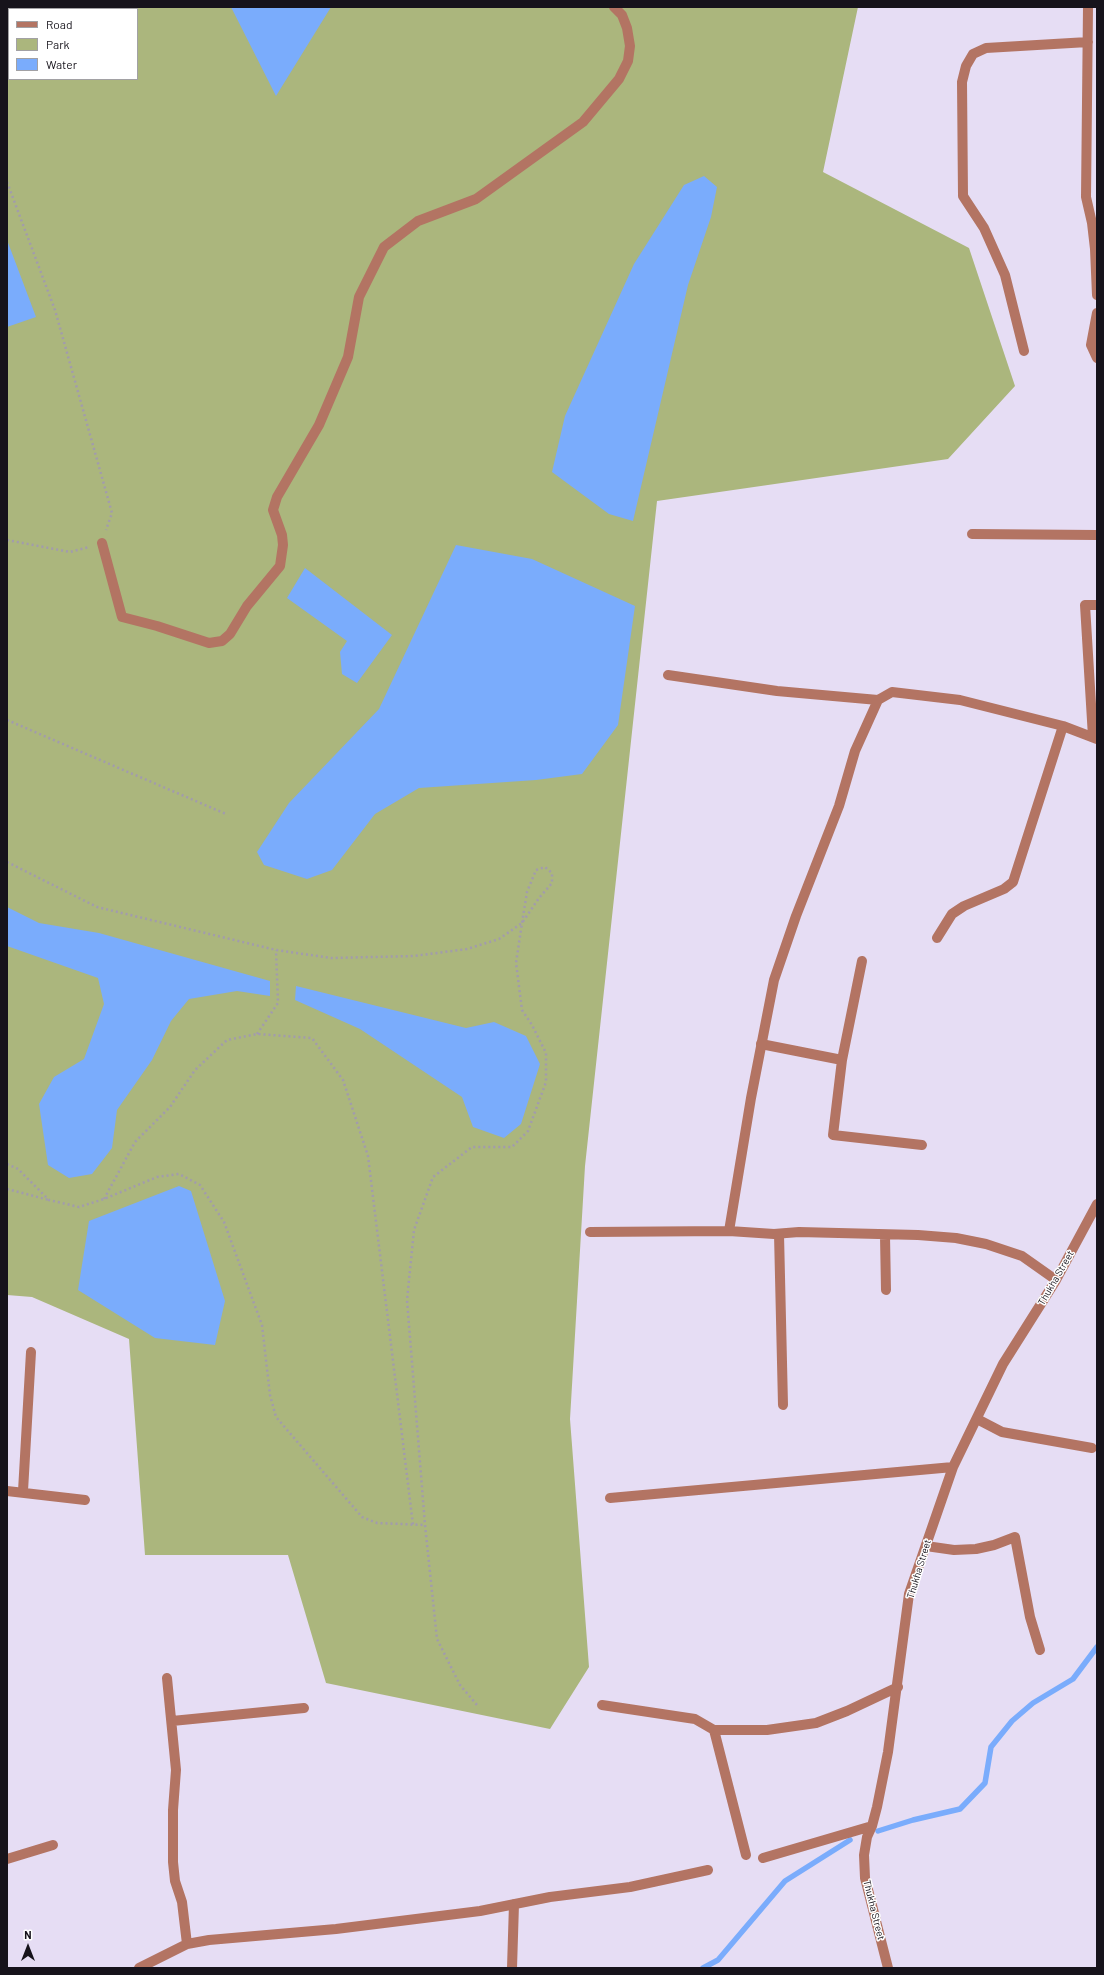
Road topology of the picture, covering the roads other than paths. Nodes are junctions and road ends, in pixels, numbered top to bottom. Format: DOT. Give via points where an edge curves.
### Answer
graph roads {
  1 [pos="614,7"];
  2 [pos="1088,7"];
  3 [pos="1088,42"];
  4 [pos="1097,295"];
  5 [pos="1097,313"];
  6 [pos="1024,351"];
  7 [pos="1097,358"];
  8 [pos="972,534"];
  9 [pos="1097,535"];
  10 [pos="102,543"];
  11 [pos="1097,605"];
  12 [pos="668,676"];
  13 [pos="878,700"];
  14 [pos="1063,726"];
  15 [pos="1095,738"];
  16 [pos="937,938"];
  17 [pos="862,961"];
  18 [pos="761,1044"];
  19 [pos="842,1060"];
  20 [pos="922,1145"];
  21 [pos="1097,1204"];
  22 [pos="729,1231"];
  23 [pos="590,1232"];
  24 [pos="779,1234"];
  25 [pos="885,1236"];
  26 [pos="1056,1280"];
  27 [pos="886,1290"];
  28 [pos="30,1352"];
  29 [pos="783,1406"];
  30 [pos="977,1419"];
  31 [pos="1092,1448"];
  32 [pos="953,1467"];
  33 [pos="7,1491"];
  34 [pos="23,1491"];
  35 [pos="610,1498"];
  36 [pos="85,1500"];
  37 [pos="926,1546"];
  38 [pos="1040,1650"];
  39 [pos="167,1678"];
  40 [pos="898,1687"];
  41 [pos="602,1705"];
  42 [pos="304,1708"];
  43 [pos="172,1721"];
  44 [pos="714,1730"];
  45 [pos="872,1826"];
  46 [pos="53,1845"];
  47 [pos="746,1854"];
  48 [pos="763,1858"];
  49 [pos="7,1859"];
  50 [pos="708,1870"];
  51 [pos="514,1904"];
  52 [pos="187,1944"];
  53 [pos="139,1968"];
  54 [pos="512,1968"];
  55 [pos="888,1968"];
  1 -- 10 [label="street" via="622,15 627,28 630,46 628,61 619,80 583,122 476,199 418,221 384,247 359,297 348,357 319,425 277,497 273,510 284,545 280,566 247,606 230,634 222,641 209,643 122,617"];
  2 -- 3 [label="street"];
  3 -- 4 [label="street" via="1086,197 1095,249"];
  3 -- 6 [label="street" via="986,48 973,54 966,66 962,82 963,196 984,228 1005,275"];
  5 -- 7 [label="street" via="1091,345"];
  8 -- 9 [label="street"];
  11 -- 15 [label="street" via="1085,605"];
  12 -- 13 [label="street" via="777,691"];
  13 -- 14 [label="street" via="892,692 960,700"];
  13 -- 18 [label="street" via="855,751 839,806 774,980"];
  14 -- 15 [label="street"];
  14 -- 16 [label="street" via="1013,882 1004,889 964,906 952,914"];
  17 -- 19 [label="street"];
  18 -- 19 [label="street"];
  18 -- 22 [label="street" via="731,1206"];
  19 -- 20 [label="street" via="833,1135"];
  21 -- 26 [label="street, Thukha Street"];
  22 -- 23 [label="street"];
  22 -- 24 [label="street"];
  24 -- 25 [label="street" via="799,1232"];
  24 -- 29 [label="street"];
  25 -- 26 [label="street" via="956,1238 986,1244 1022,1256"];
  25 -- 27 [label="street"];
  26 -- 30 [label="street, Thukha Street" via="1003,1364"];
  28 -- 34 [label="street"];
  30 -- 31 [label="street" via="1002,1432"];
  30 -- 32 [label="street, Thukha Street"];
  32 -- 35 [label="street"];
  32 -- 37 [label="street, Thukha Street"];
  33 -- 34 [label="street"];
  34 -- 36 [label="street"];
  37 -- 38 [label="street" via="976,1550 1015,1537 1030,1617"];
  37 -- 40 [label="street, Thukha Street" via="909,1594"];
  39 -- 43 [label="street"];
  40 -- 44 [label="street" via="816,1724 767,1730"];
  40 -- 45 [label="street, Thukha Street" via="888,1752"];
  41 -- 44 [label="street" via="695,1719"];
  42 -- 43 [label="street"];
  43 -- 52 [label="street" via="176,1770 173,1862"];
  44 -- 47 [label="street"];
  45 -- 48 [label="street"];
  45 -- 55 [label="street, Thukha Street" via="865,1849 865,1878"];
  46 -- 49 [label="street"];
  50 -- 51 [label="street" via="630,1887"];
  51 -- 52 [label="street" via="480,1911 336,1929"];
  51 -- 54 [label="street"];
  52 -- 53 [label="street"];
}
